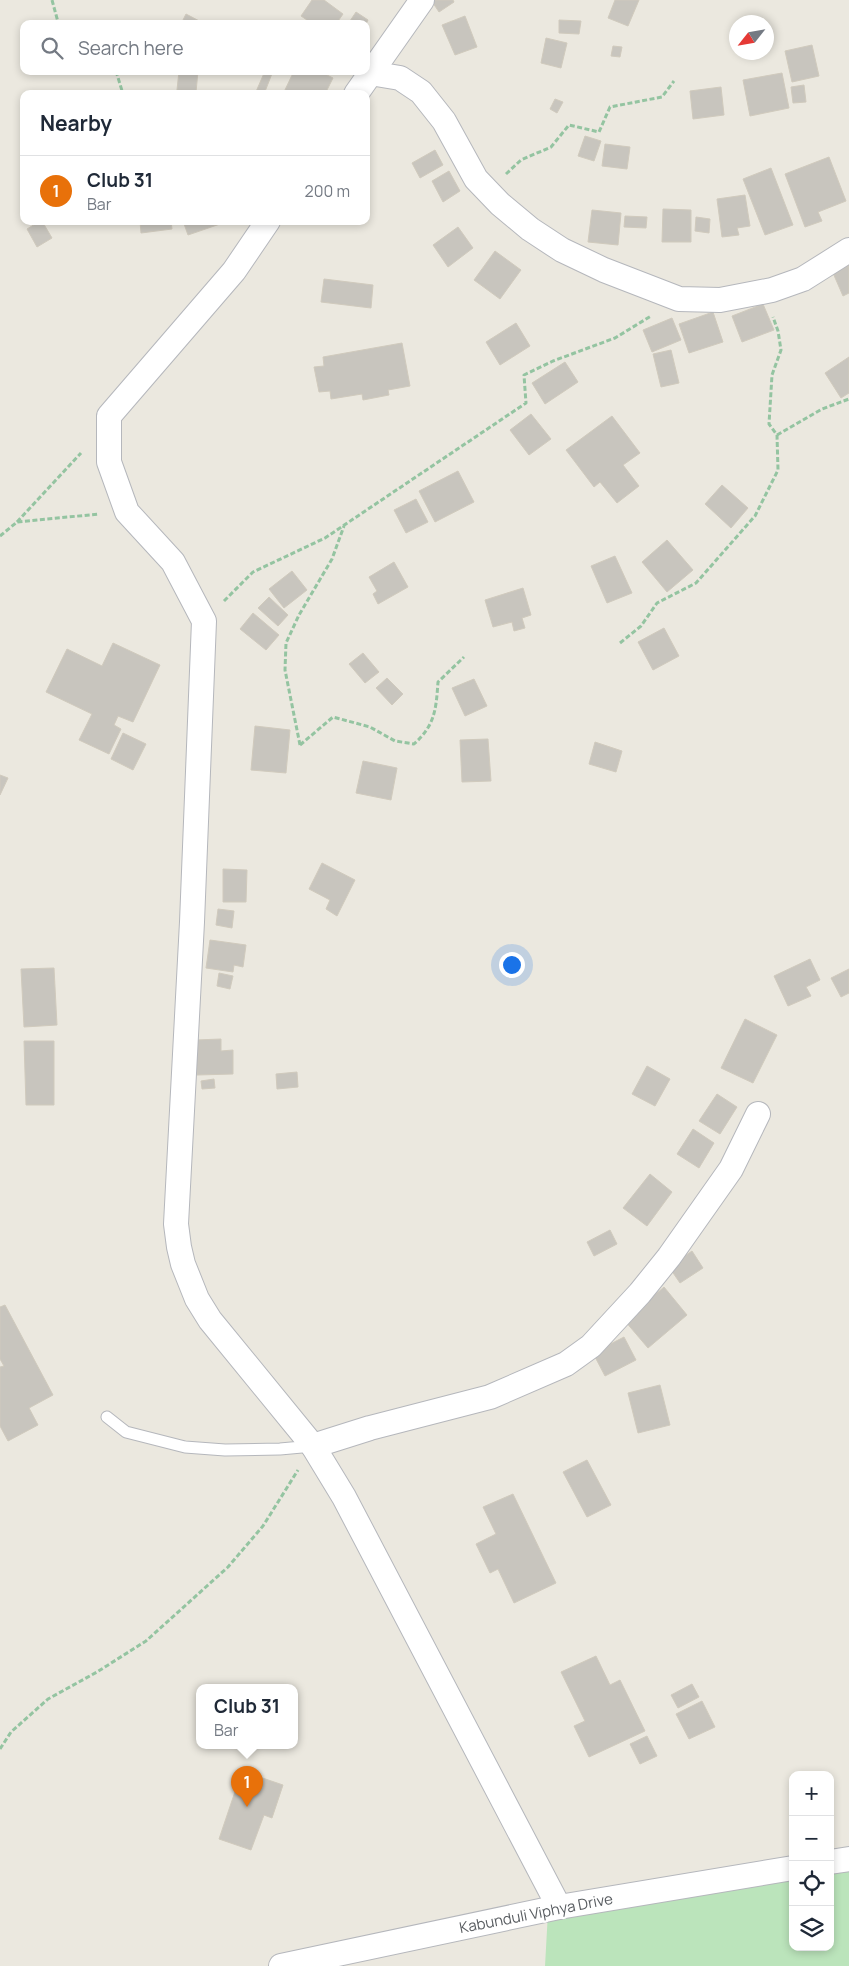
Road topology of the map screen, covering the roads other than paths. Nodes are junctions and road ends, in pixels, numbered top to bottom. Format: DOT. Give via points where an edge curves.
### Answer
graph roads {
  1 [pos="422,0"];
  2 [pos="370,74"];
  3 [pos="369,75"];
  4 [pos="359,90"];
  5 [pos="265,225"];
  6 [pos="849,250"];
  7 [pos="758,1114"];
  8 [pos="107,1417"];
  9 [pos="313,1446"];
  10 [pos="849,1859"];
  11 [pos="834,1861"];
  12 [pos="789,1869"];
  13 [pos="559,1906"];
  14 [pos="281,1966"];
  1 -- 2 [label="street"];
  2 -- 6 [label="street" via="400,78 421,92 444,121 476,178 530,229 562,250 604,270 679,299 720,300 772,290 803,279"];
  3 -- 4 [label="street"];
  5 -- 9 [label="street" via="234,271 109,416 109,462 127,512 173,562 204,621 176,1224 178,1246 190,1283 210,1320"];
  7 -- 9 [label="street" via="731,1169 669,1257 591,1346 566,1364 490,1397"];
  8 -- 9 [label="lane" via="126,1432 185,1447 225,1450"];
  9 -- 13 [label="street" via="349,1506"];
  10 -- 11 [label="street"];
  12 -- 13 [label="street, Kabunduli Viphya Drive"];
  13 -- 14 [label="street, Kabunduli Viphya Drive"];
}
